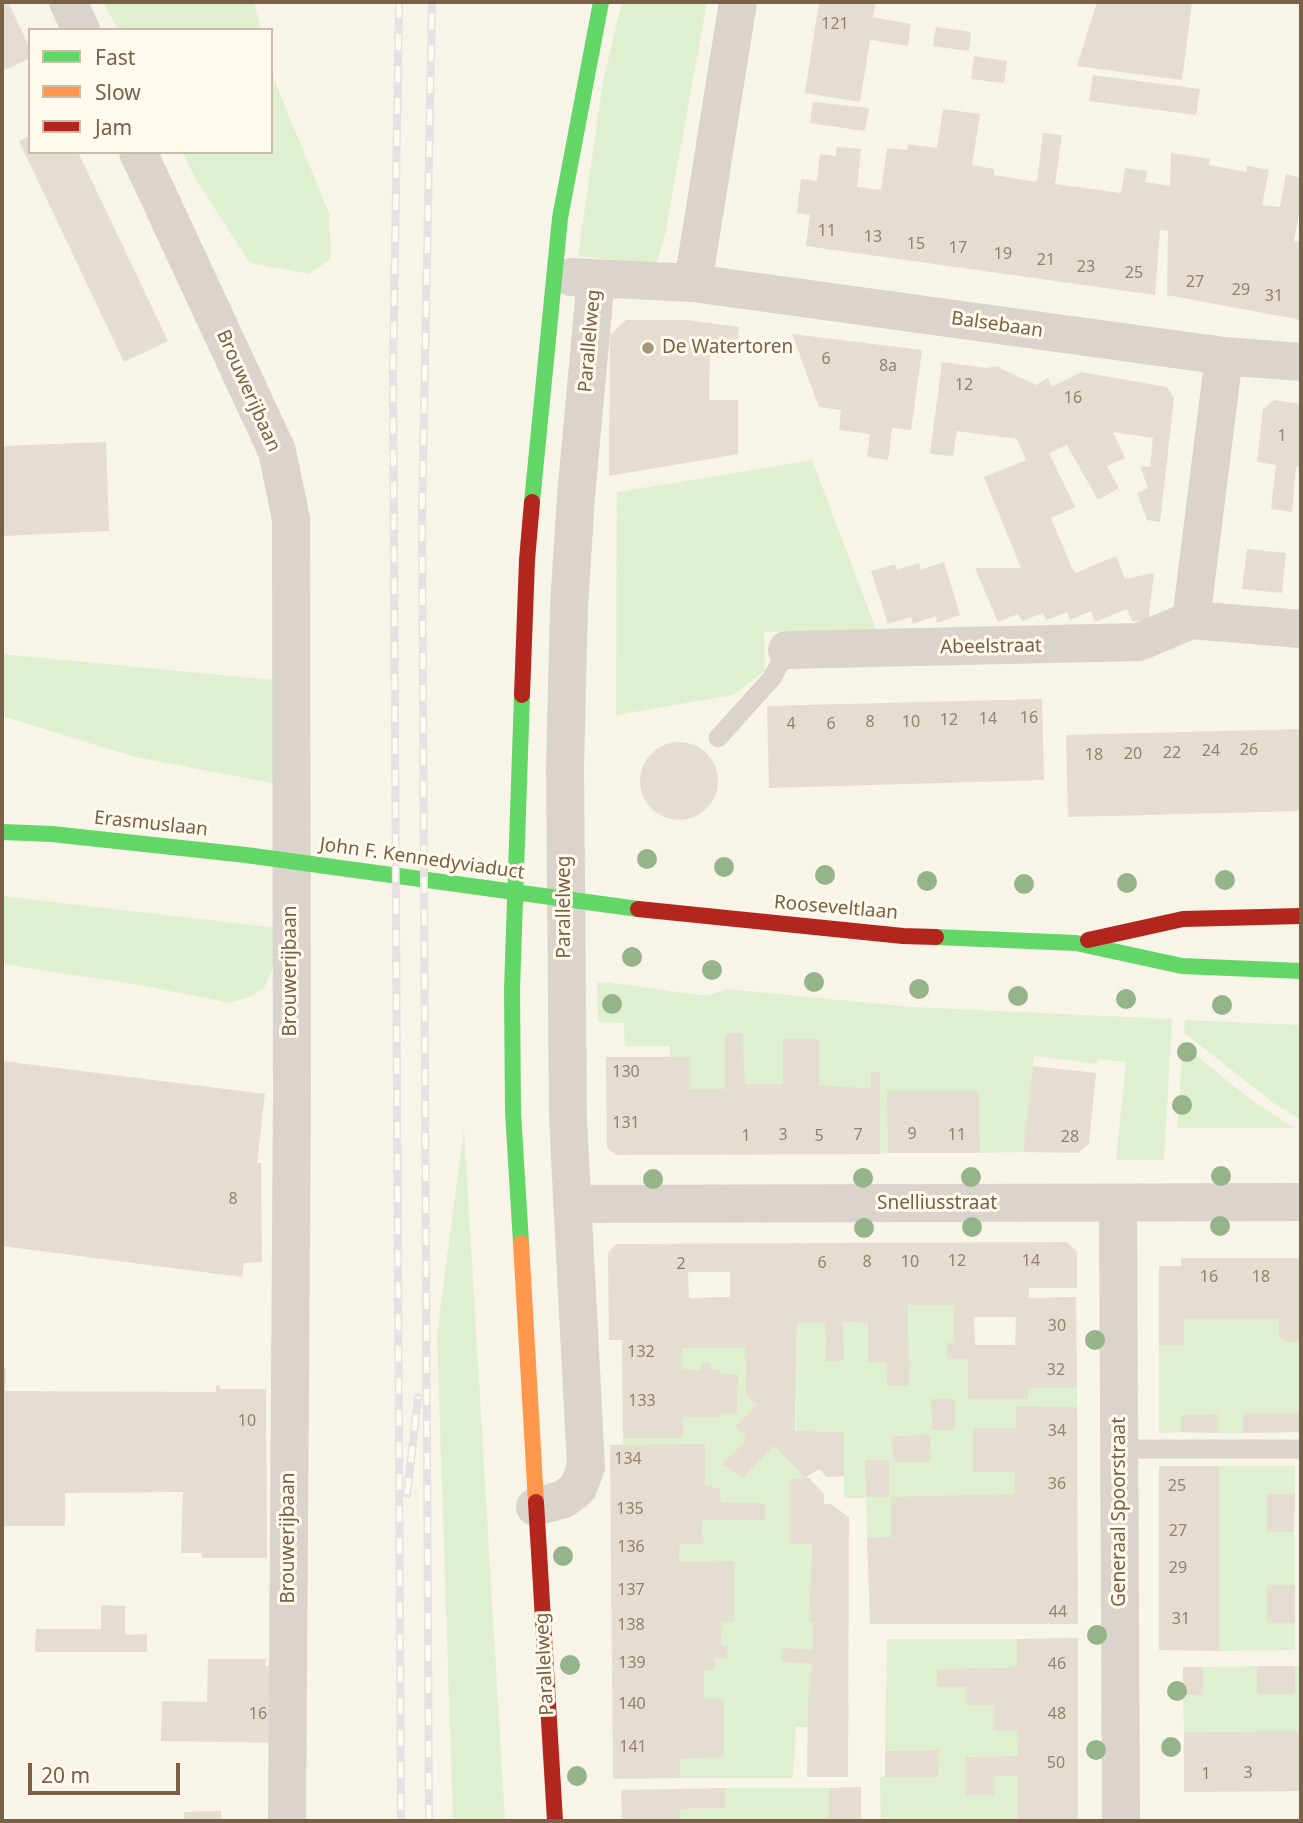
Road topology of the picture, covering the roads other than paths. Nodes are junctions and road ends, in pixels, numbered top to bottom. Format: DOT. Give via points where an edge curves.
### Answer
graph roads {
  1 [pos="68,2"];
  2 [pos="601,2"];
  3 [pos="738,2"];
  4 [pos="80,28"];
  5 [pos="139,154"];
  6 [pos="554,276"];
  7 [pos="596,278"];
  8 [pos="693,283"];
  9 [pos="1224,356"];
  10 [pos="1301,362"];
  11 [pos="1191,620"];
  12 [pos="1301,629"];
  13 [pos="787,650"];
  14 [pos="718,738"];
  15 [pos="22,817"];
  16 [pos="2,832"];
  17 [pos="52,834"];
  18 [pos="246,856"];
  19 [pos="593,904"];
  20 [pos="1301,916"];
  21 [pos="1076,943"];
  22 [pos="1301,971"];
  23 [pos="1301,1202"];
  24 [pos="572,1204"];
  25 [pos="1118,1204"];
  26 [pos="1120,1449"];
  27 [pos="1301,1449"];
  28 [pos="535,1507"];
  29 [pos="287,1821"];
  30 [pos="555,1821"];
  31 [pos="1121,1821"];
  1 -- 4 [label="street"];
  2 -- 6 [label="street, Parallelweg" via="560,218"];
  3 -- 8 [label="street"];
  5 -- 29 [label="street, Brouwerijbaan" via="277,451 291,519"];
  6 -- 7 [label="street, Parallelweg"];
  6 -- 28 [label="street, Parallelweg" via="527,560 512,989 513,1112"];
  7 -- 8 [label="street, Parallelweg"];
  7 -- 24 [label="street, Parallelweg" via="569,606 565,767"];
  8 -- 9 [label="street, Balsebaan"];
  9 -- 10 [label="street, Balsebaan"];
  9 -- 11 [label="street"];
  11 -- 12 [label="street, Abeelstraat"];
  11 -- 13 [label="street, Abeelstraat" via="1139,642"];
  13 -- 14 [label="lane" via="772,678"];
  15 -- 17 [label="street, Erasmuslaan"];
  16 -- 17 [label="street, Erasmuslaan"];
  17 -- 18 [label="street, Erasmuslaan"];
  18 -- 19 [label="street, John F. Kennedyviaduct"];
  19 -- 21 [label="street, Rooseveltlaan" via="903,936"];
  20 -- 21 [label="street, Rooseveltlaan" via="1183,919"];
  21 -- 22 [label="street, Rooseveltlaan" via="1182,966"];
  23 -- 25 [label="street, Snelliusstraat"];
  24 -- 25 [label="street, Snelliusstraat"];
  24 -- 28 [label="street, Parallelweg" via="586,1467 578,1488 565,1500"];
  25 -- 26 [label="street, Generaal Spoorstraat"];
  26 -- 27 [label="lane"];
  26 -- 31 [label="street, Generaal Spoorstraat"];
  28 -- 30 [label="street, Parallelweg"];
}
